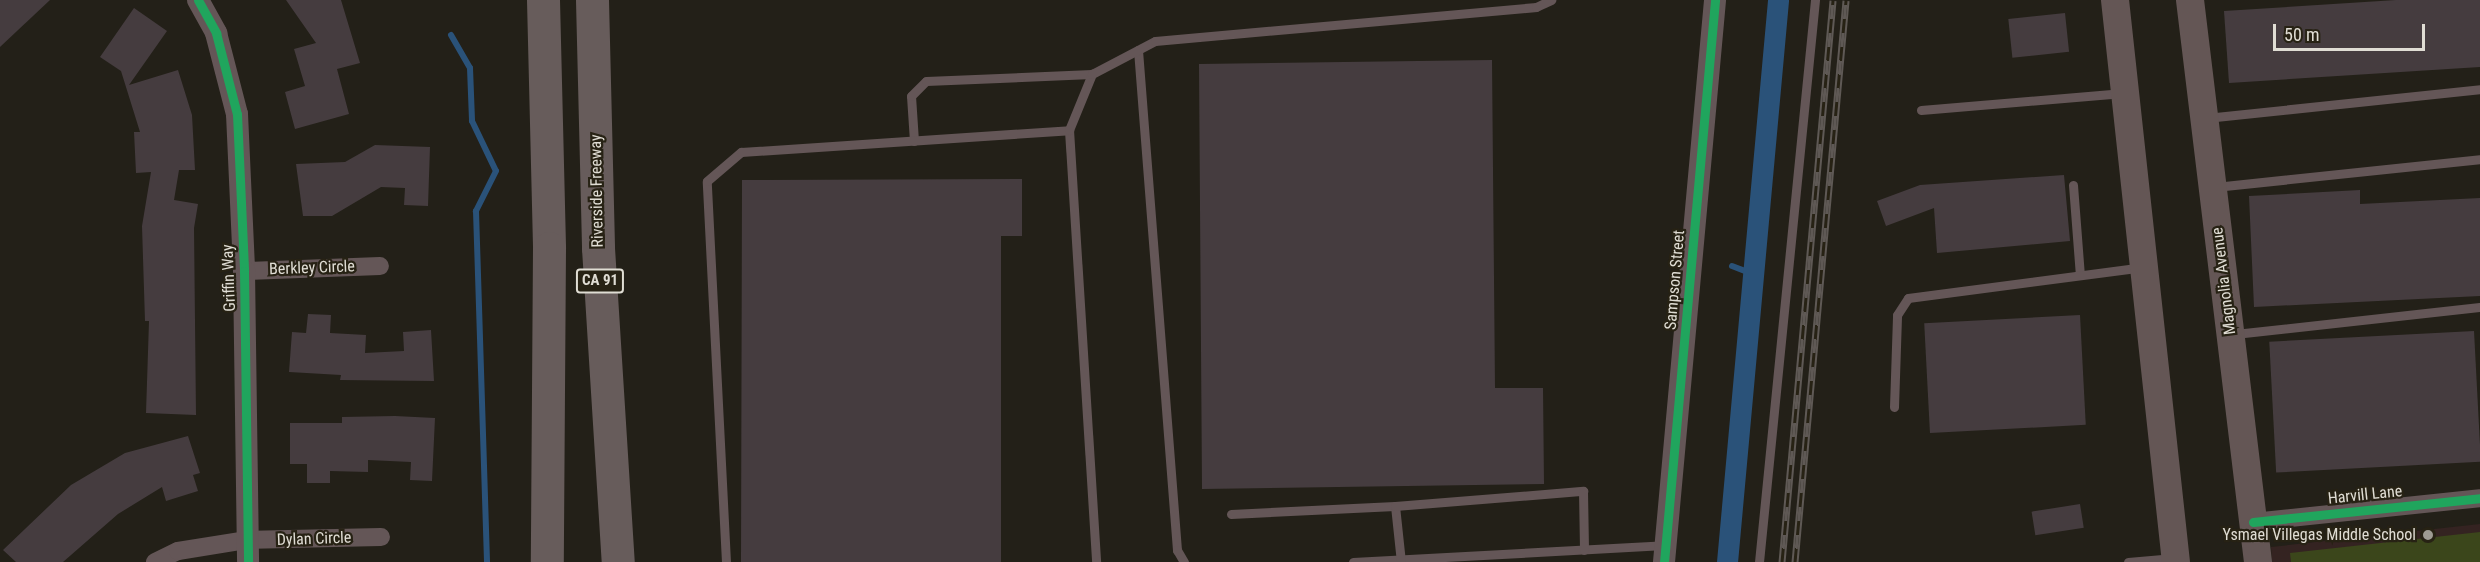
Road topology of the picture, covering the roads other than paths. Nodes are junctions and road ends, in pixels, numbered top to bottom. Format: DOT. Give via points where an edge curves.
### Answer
graph roads {
  1 [pos="198,0"];
  2 [pos="543,0"];
  3 [pos="592,0"];
  4 [pos="1551,0"];
  5 [pos="1715,0"];
  6 [pos="1815,0"];
  7 [pos="2115,0"];
  8 [pos="2190,0"];
  9 [pos="1138,50"];
  10 [pos="1092,74"];
  11 [pos="2480,89"];
  12 [pos="2125,93"];
  13 [pos="1921,110"];
  14 [pos="2204,118"];
  15 [pos="1069,130"];
  16 [pos="914,141"];
  17 [pos="2480,159"];
  18 [pos="2073,185"];
  19 [pos="2213,187"];
  20 [pos="380,266"];
  21 [pos="2144,267"];
  22 [pos="244,271"];
  23 [pos="2080,275"];
  24 [pos="2480,307"];
  25 [pos="2230,334"];
  26 [pos="1894,407"];
  27 [pos="2480,498"];
  28 [pos="1395,506"];
  29 [pos="1231,514"];
  30 [pos="2253,522"];
  31 [pos="381,537"];
  32 [pos="1584,550"];
  33 [pos="248,551"];
  34 [pos="1556,551"];
  35 [pos="1665,554"];
  36 [pos="2176,560"];
  37 [pos="1401,561"];
  38 [pos="155,562"];
  39 [pos="547,562"];
  40 [pos="618,562"];
  41 [pos="726,562"];
  42 [pos="1096,562"];
  43 [pos="1184,562"];
  44 [pos="1353,562"];
  45 [pos="1557,562"];
  46 [pos="1759,562"];
  47 [pos="2128,562"];
  48 [pos="2258,562"];
  1 -- 22 [label="street, Griffin Way" via="216,33 237,114"];
  2 -- 39 [label="highway" via="549,248"];
  3 -- 40 [label="highway, Riverside Freeway / CA 91" via="598,248"];
  4 -- 9 [label="lane" via="1536,7 1155,40"];
  5 -- 35 [label="street, Sampson Street"];
  6 -- 46 [label="lane"];
  7 -- 12 [label="main road"];
  8 -- 14 [label="main road, Magnolia Avenue"];
  9 -- 10 [label="lane"];
  9 -- 43 [label="lane" via="1176,550"];
  10 -- 15 [label="lane"];
  10 -- 16 [label="lane" via="926,81 911,96"];
  11 -- 14 [label="lane"];
  12 -- 13 [label="lane"];
  12 -- 21 [label="main road"];
  14 -- 19 [label="main road, Magnolia Avenue"];
  15 -- 16 [label="lane"];
  15 -- 42 [label="lane"];
  16 -- 41 [label="lane" via="741,152 707,181"];
  17 -- 19 [label="lane"];
  18 -- 23 [label="lane"];
  19 -- 25 [label="main road, Magnolia Avenue"];
  20 -- 22 [label="street, Berkley Circle"];
  21 -- 23 [label="lane"];
  21 -- 36 [label="main road"];
  22 -- 33 [label="street, Griffin Way"];
  23 -- 26 [label="lane" via="1908,298 1897,315"];
  24 -- 25 [label="lane"];
  25 -- 30 [label="main road, Magnolia Avenue"];
  27 -- 30 [label="street, Harvill Lane"];
  28 -- 29 [label="lane"];
  28 -- 32 [label="lane" via="1583,491"];
  28 -- 37 [label="lane"];
  30 -- 48 [label="main road, Magnolia Avenue"];
  31 -- 33 [label="street, Dylan Circle"];
  32 -- 34 [label="lane"];
  32 -- 35 [label="lane"];
  33 -- 38 [label="street, Dylan Circle" via="178,551"];
  34 -- 37 [label="lane"];
  34 -- 45 [label="lane"];
  36 -- 47 [label="lane"];
  37 -- 44 [label="lane"];
}
